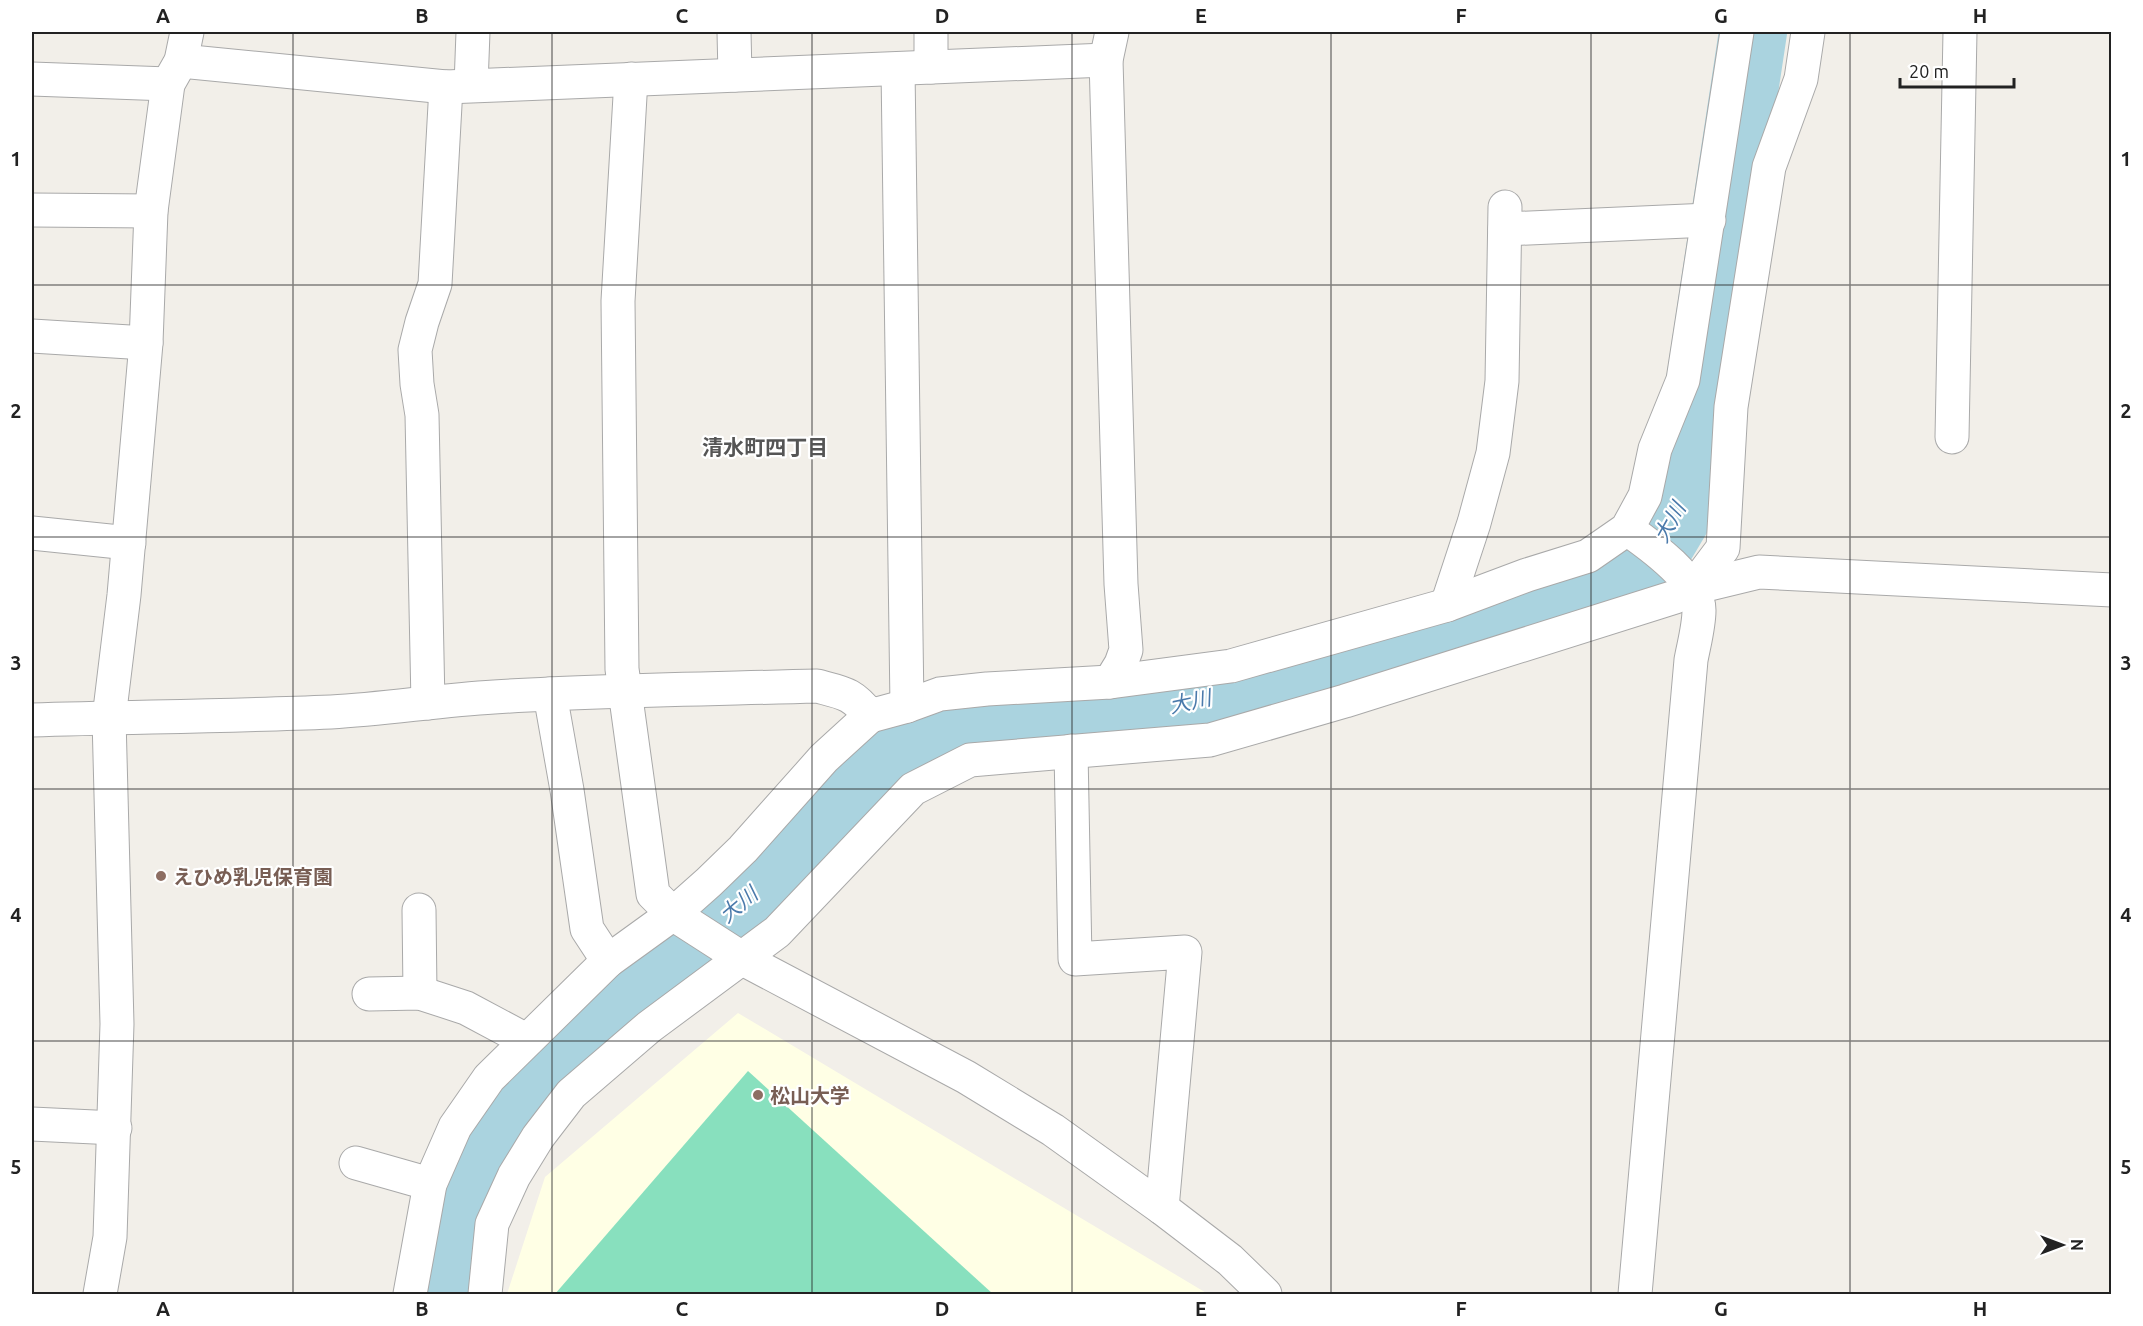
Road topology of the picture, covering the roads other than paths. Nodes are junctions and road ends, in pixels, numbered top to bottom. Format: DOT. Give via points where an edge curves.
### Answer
graph roads {
  1 [pos="473,32"];
  2 [pos="734,32"];
  3 [pos="931,32"];
  4 [pos="1737,32"];
  5 [pos="1808,32"];
  6 [pos="1960,32"];
  7 [pos="1109,46"];
  8 [pos="179,59"];
  9 [pos="931,67"];
  10 [pos="898,69"];
  11 [pos="735,75"];
  12 [pos="32,79"];
  13 [pos="631,79"];
  14 [pos="459,86"];
  15 [pos="32,210"];
  16 [pos="151,211"];
  17 [pos="1709,220"];
  18 [pos="32,336"];
  19 [pos="146,343"];
  20 [pos="1952,437"];
  21 [pos="32,533"];
  22 [pos="1633,533"];
  23 [pos="129,543"];
  24 [pos="1684,578"];
  25 [pos="2112,590"];
  26 [pos="1447,605"];
  27 [pos="1110,682"];
  28 [pos="626,691"];
  29 [pos="550,694"];
  30 [pos="428,703"];
  31 [pos="907,706"];
  32 [pos="870,716"];
  33 [pos="109,718"];
  34 [pos="32,720"];
  35 [pos="1071,751"];
  36 [pos="419,910"];
  37 [pos="682,920"];
  38 [pos="739,956"];
  39 [pos="608,961"];
  40 [pos="420,993"];
  41 [pos="369,994"];
  42 [pos="526,1040"];
  43 [pos="32,1124"];
  44 [pos="115,1128"];
  45 [pos="356,1163"];
  46 [pos="430,1184"];
  47 [pos="1162,1208"];
  48 [pos="100,1294"];
  49 [pos="410,1294"];
  50 [pos="485,1294"];
  51 [pos="1265,1294"];
  52 [pos="1635,1294"];
  1 -- 14 [label="street"];
  2 -- 11 [label="street"];
  3 -- 9 [label="street"];
  4 -- 17 [label="street"];
  5 -- 24 [label="street" via="1801,79 1769,167 1731,408 1723,548"];
  6 -- 20 [label="street"];
  7 -- 9 [label="street"];
  7 -- 27 [label="street" via="1120,584 1126,650"];
  8 -- 12 [label="street"];
  8 -- 14 [label="street"];
  8 -- 16 [label="street"];
  9 -- 10 [label="street"];
  10 -- 11 [label="street"];
  10 -- 31 [label="street"];
  11 -- 13 [label="street"];
  13 -- 14 [label="street"];
  13 -- 28 [label="street" via="618,300 622,669"];
  14 -- 30 [label="street" via="435,284 415,350 422,415"];
  15 -- 16 [label="street"];
  16 -- 19 [label="street"];
  17 -- 22 [label="street" via="1683,380 1655,449"];
  17 -- 26 [label="street" via="1505,218 1502,381 1493,453"];
  18 -- 19 [label="street"];
  19 -- 23 [label="street"];
  21 -- 23 [label="street"];
  22 -- 24 [label="street"];
  22 -- 26 [label="street" via="1588,556"];
  23 -- 33 [label="street"];
  24 -- 25 [label="street" via="1759,572"];
  24 -- 35 [label="street" via="1675,597 1210,740"];
  24 -- 52 [label="street" via="1700,608 1691,660"];
  26 -- 27 [label="street" via="1230,666"];
  27 -- 31 [label="street" via="940,694"];
  28 -- 29 [label="street"];
  28 -- 32 [label="street" via="817,686 858,701"];
  28 -- 37 [label="street" via="653,894"];
  29 -- 30 [label="street"];
  29 -- 39 [label="street" via="587,929"];
  30 -- 33 [label="street" via="331,712"];
  31 -- 32 [label="street"];
  32 -- 37 [label="street" via="824,758"];
  33 -- 34 [label="street"];
  33 -- 44 [label="street" via="117,1024"];
  35 -- 38 [label="street" via="970,760 913,789 784,926"];
  35 -- 47 [label="street" via="1075,959 1185,952"];
  36 -- 40 [label="street"];
  37 -- 38 [label="street"];
  37 -- 39 [label="street"];
  38 -- 47 [label="street" via="966,1077 1053,1130"];
  38 -- 50 [label="street" via="570,1094 514,1176 492,1224"];
  39 -- 42 [label="street"];
  40 -- 41 [label="street"];
  40 -- 42 [label="street" via="466,1008"];
  42 -- 46 [label="street" via="489,1078 455,1127"];
  43 -- 44 [label="street"];
  44 -- 48 [label="street" via="110,1237"];
  45 -- 46 [label="street"];
  46 -- 49 [label="street"];
  47 -- 51 [label="street" via="1230,1260"];
}
